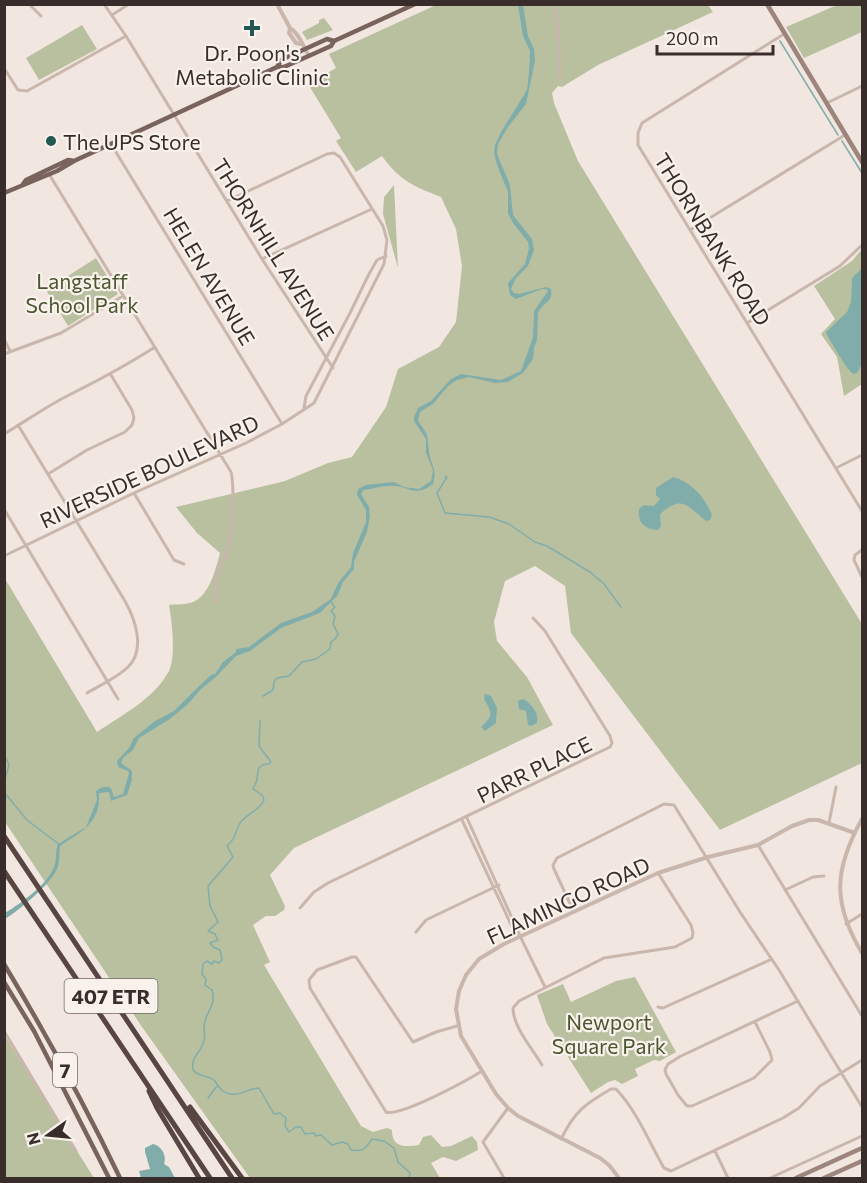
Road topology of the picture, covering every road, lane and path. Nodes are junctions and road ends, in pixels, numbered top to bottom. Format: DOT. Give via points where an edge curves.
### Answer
graph roads {
  1 [pos="29,4"];
  2 [pos="104,4"];
  3 [pos="129,4"];
  4 [pos="277,4"];
  5 [pos="414,4"];
  6 [pos="554,4"];
  7 [pos="766,4"];
  8 [pos="112,15"];
  9 [pos="41,16"];
  10 [pos="784,34"];
  11 [pos="126,36"];
  12 [pos="334,41"];
  13 [pos="320,42"];
  14 [pos="303,47"];
  15 [pos="324,49"];
  16 [pos="309,56"];
  17 [pos="277,67"];
  18 [pos="4,68"];
  19 [pos="560,78"];
  20 [pos="862,86"];
  21 [pos="827,103"];
  22 [pos="174,114"];
  23 [pos="845,135"];
  24 [pos="111,144"];
  25 [pos="862,162"];
  26 [pos="48,172"];
  27 [pos="4,193"];
  28 [pos="227,201"];
  29 [pos="373,208"];
  30 [pos="690,230"];
  31 [pos="862,244"];
  32 [pos="386,256"];
  33 [pos="262,258"];
  34 [pos="123,296"];
  35 [pos="747,323"];
  36 [pos="4,339"];
  37 [pos="155,347"];
  38 [pos="10,351"];
  39 [pos="4,354"];
  40 [pos="326,360"];
  41 [pos="333,368"];
  42 [pos="111,375"];
  43 [pos="304,409"];
  44 [pos="282,424"];
  45 [pos="18,425"];
  46 [pos="4,434"];
  47 [pos="220,453"];
  48 [pos="862,455"];
  49 [pos="836,468"];
  50 [pos="48,474"];
  51 [pos="134,493"];
  52 [pos="4,509"];
  53 [pos="862,511"];
  54 [pos="76,521"];
  55 [pos="26,545"];
  56 [pos="862,550"];
  57 [pos="4,556"];
  58 [pos="184,564"];
  59 [pos="862,577"];
  60 [pos="216,603"];
  61 [pos="533,618"];
  62 [pos="107,680"];
  63 [pos="87,693"];
  64 [pos="118,699"];
  65 [pos="836,787"];
  66 [pos="467,818"];
  67 [pos="862,819"];
  68 [pos="462,820"];
  69 [pos="828,824"];
  70 [pos="855,833"];
  71 [pos="4,836"];
  72 [pos="758,845"];
  73 [pos="708,857"];
  74 [pos="4,871"];
  75 [pos="658,873"];
  76 [pos="824,876"];
  77 [pos="499,885"];
  78 [pos="493,888"];
  79 [pos="785,890"];
  80 [pos="300,908"];
  81 [pos="574,912"];
  82 [pos="862,914"];
  83 [pos="846,924"];
  84 [pos="416,932"];
  85 [pos="521,938"];
  86 [pos="862,952"];
  87 [pos="772,959"];
  88 [pos="4,964"];
  89 [pos="4,982"];
  90 [pos="546,987"];
  91 [pos="798,1001"];
  92 [pos="658,1007"];
  93 [pos="862,1016"];
  94 [pos="755,1022"];
  95 [pos="458,1026"];
  96 [pos="4,1031"];
  97 [pos="862,1060"];
  98 [pos="542,1065"];
  99 [pos="482,1071"];
  100 [pos="842,1072"];
  101 [pos="144,1078"];
  102 [pos="170,1083"];
  103 [pos="862,1107"];
  104 [pos="508,1108"];
  105 [pos="862,1136"];
  106 [pos="561,1139"];
  107 [pos="862,1148"];
  108 [pos="76,1151"];
  109 [pos="715,1151"];
  110 [pos="862,1161"];
  111 [pos="109,1179"];
  112 [pos="120,1179"];
  113 [pos="199,1179"];
  114 [pos="210,1179"];
  115 [pos="232,1179"];
  116 [pos="242,1179"];
  117 [pos="504,1179"];
  118 [pos="619,1179"];
  119 [pos="728,1179"];
  120 [pos="770,1179"];
  121 [pos="796,1179"];
  122 [pos="824,1179"];
  1 -- 9 [label="street"];
  2 -- 8 [label="street, THORNHILL AVENUE"];
  3 -- 8 [label="street"];
  4 -- 14 [label="street" via="289,33"];
  5 -- 12 [label="main road"];
  6 -- 19 [label="street"];
  7 -- 10 [label="main road"];
  8 -- 11 [label="street, THORNHILL AVENUE"];
  10 -- 21 [label="main road"];
  10 -- 30 [label="street, THORNBANK ROAD" via="640,127 641,152"];
  11 -- 18 [label="street" via="27,91 18,90"];
  11 -- 22 [label="street, THORNHILL AVENUE"];
  12 -- 13 [label="main road"];
  12 -- 15 [label="main road"];
  13 -- 14 [label="main road"];
  13 -- 15 [label="main road"];
  14 -- 16 [label="street"];
  14 -- 17 [label="main road" via="281,60"];
  15 -- 16 [label="main road"];
  16 -- 17 [label="main road"];
  17 -- 22 [label="main road"];
  20 -- 21 [label="street"];
  21 -- 23 [label="main road"];
  22 -- 24 [label="main road"];
  22 -- 28 [label="street, THORNHILL AVENUE"];
  23 -- 25 [label="main road"];
  23 -- 30 [label="street"];
  24 -- 26 [label="main road"];
  24 -- 44 [label="street, HELEN AVENUE"];
  26 -- 27 [label="main road"];
  26 -- 34 [label="street"];
  28 -- 29 [label="street, RIVERSIDE BOULEVARD" via="327,154 338,155"];
  28 -- 33 [label="street, THORNHILL AVENUE"];
  29 -- 32 [label="street, RIVERSIDE BOULEVARD" via="385,230"];
  29 -- 33 [label="street"];
  30 -- 35 [label="street, THORNBANK ROAD"];
  31 -- 35 [label="street" via="840,266"];
  32 -- 40 [label="street" via="377,260"];
  32 -- 41 [label="street, RIVERSIDE BOULEVARD"];
  33 -- 40 [label="street, THORNHILL AVENUE"];
  34 -- 37 [label="street"];
  34 -- 38 [label="street" via="68,329"];
  35 -- 49 [label="street, THORNBANK ROAD"];
  36 -- 38 [label="street"];
  37 -- 42 [label="street"];
  37 -- 47 [label="street"];
  38 -- 39 [label="street"];
  40 -- 41 [label="street, THORNHILL AVENUE"];
  40 -- 43 [label="street" via="306,396"];
  41 -- 43 [label="street, RIVERSIDE BOULEVARD" via="314,403"];
  42 -- 45 [label="street"];
  42 -- 50 [label="street" via="132,410 132,425"];
  43 -- 44 [label="street, RIVERSIDE BOULEVARD"];
  44 -- 47 [label="street, RIVERSIDE BOULEVARD"];
  45 -- 46 [label="street"];
  45 -- 50 [label="street"];
  47 -- 51 [label="street, RIVERSIDE BOULEVARD"];
  47 -- 60 [label="street" via="234,487 229,543 215,578"];
  48 -- 49 [label="street"];
  49 -- 53 [label="street, THORNBANK ROAD"];
  50 -- 54 [label="street"];
  51 -- 54 [label="street, RIVERSIDE BOULEVARD"];
  51 -- 58 [label="street" via="174,560"];
  52 -- 55 [label="street"];
  54 -- 55 [label="street, RIVERSIDE BOULEVARD"];
  54 -- 62 [label="street" via="134,621 134,659"];
  55 -- 57 [label="street, RIVERSIDE BOULEVARD"];
  55 -- 62 [label="street"];
  56 -- 59 [label="street" via="854,560"];
  61 -- 66 [label="street, PARR PLACE" via="545,631 612,743 606,751"];
  62 -- 63 [label="street"];
  62 -- 64 [label="street"];
  65 -- 69 [label="street"];
  66 -- 68 [label="street, PARR PLACE"];
  66 -- 77 [label="street"];
  67 -- 70 [label="street"];
  68 -- 78 [label="street"];
  68 -- 80 [label="street, PARR PLACE" via="328,883"];
  69 -- 70 [label="street, FLAMINGO ROAD"];
  69 -- 72 [label="street, FLAMINGO ROAD" via="809,820"];
  70 -- 83 [label="street" via="841,879"];
  71 -- 102 [label="highway, 407 ETR"];
  72 -- 73 [label="street, FLAMINGO ROAD"];
  72 -- 79 [label="street"];
  73 -- 75 [label="street, FLAMINGO ROAD"];
  73 -- 81 [label="street" via="677,808 664,804 554,861 556,875"];
  73 -- 87 [label="street"];
  74 -- 101 [label="highway, 407 ETR"];
  75 -- 81 [label="street, FLAMINGO ROAD"];
  75 -- 90 [label="street" via="691,925 692,938 675,947 604,958"];
  76 -- 79 [label="street"];
  77 -- 78 [label="street"];
  77 -- 85 [label="street"];
  78 -- 84 [label="street" via="426,920"];
  78 -- 85 [label="street"];
  79 -- 93 [label="street"];
  81 -- 85 [label="street, FLAMINGO ROAD"];
  82 -- 83 [label="street"];
  83 -- 86 [label="street"];
  85 -- 90 [label="street"];
  85 -- 95 [label="street, FLAMINGO ROAD" via="479,959 466,975 456,1009"];
  87 -- 91 [label="street"];
  87 -- 92 [label="street"];
  88 -- 112 [label="main road, 7" via="86,1107"];
  89 -- 111 [label="main road, 7" via="45,1051"];
  90 -- 98 [label="street" via="525,996 513,1011"];
  91 -- 94 [label="street"];
  91 -- 100 [label="street"];
  94 -- 94 [label="street" via="668,1064 666,1074 687,1106 753,1078 772,1060"];
  95 -- 99 [label="street, FLAMINGO ROAD"];
  95 -- 99 [label="street" via="413,1042 356,957 317,970 309,980 310,988 386,1112 397,1113"];
  96 -- 108 [label="street"];
  97 -- 100 [label="street"];
  99 -- 104 [label="street, FLAMINGO ROAD"];
  100 -- 103 [label="street"];
  100 -- 109 [label="street" via="820,1086 794,1112"];
  101 -- 113 [label="highway"];
  101 -- 114 [label="highway, 407 ETR"];
  102 -- 115 [label="highway, 407 ETR"];
  102 -- 116 [label="highway"];
  104 -- 106 [label="street, FLAMINGO ROAD"];
  104 -- 117 [label="street" via="483,1142"];
  105 -- 120 [label="street"];
  106 -- 109 [label="street" via="580,1108 613,1088 625,1100 666,1171"];
  106 -- 118 [label="street, FLAMINGO ROAD" via="600,1158"];
  107 -- 121 [label="main road"];
  109 -- 119 [label="street"];
  110 -- 122 [label="main road"];
}
